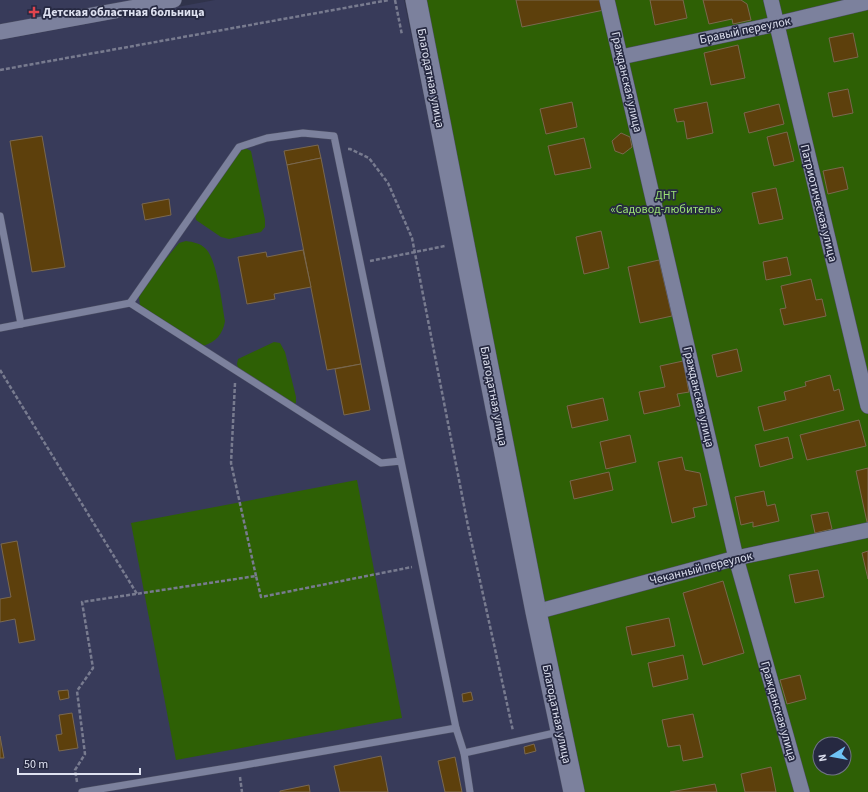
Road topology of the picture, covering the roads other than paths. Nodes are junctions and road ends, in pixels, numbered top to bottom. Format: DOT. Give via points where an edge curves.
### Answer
graph roads {
  1 [pos="174,0"];
  2 [pos="416,0"];
  3 [pos="608,0"];
  4 [pos="770,0"];
  5 [pos="868,2"];
  6 [pos="776,24"];
  7 [pos="0,32"];
  8 [pos="621,57"];
  9 [pos="0,216"];
  10 [pos="130,303"];
  11 [pos="21,324"];
  12 [pos="0,328"];
  13 [pos="868,406"];
  14 [pos="401,461"];
  15 [pos="868,530"];
  16 [pos="736,558"];
  17 [pos="536,612"];
  18 [pos="456,728"];
  19 [pos="561,731"];
  20 [pos="464,753"];
  21 [pos="82,792"];
  22 [pos="91,792"];
  23 [pos="470,792"];
  24 [pos="574,792"];
  25 [pos="802,792"];
  1 -- 7 [label="street"];
  2 -- 17 [label="street, Благодатная улица"];
  3 -- 8 [label="street, Гражданская улица"];
  4 -- 6 [label="street, Патриотическая улица"];
  5 -- 6 [label="street, Бравый переулок"];
  6 -- 8 [label="street, Бравый переулок"];
  6 -- 13 [label="street, Патриотическая улица"];
  8 -- 16 [label="street, Гражданская улица"];
  9 -- 11 [label="lane"];
  10 -- 11 [label="lane"];
  10 -- 14 [label="lane" via="382,463"];
  10 -- 14 [label="lane" via="239,147 267,138 303,133 334,136"];
  11 -- 12 [label="lane"];
  14 -- 18 [label="lane"];
  15 -- 16 [label="street, Чеканный переулок"];
  16 -- 17 [label="street, Чеканный переулок"];
  16 -- 25 [label="street, Гражданская улица"];
  17 -- 19 [label="street, Благодатная улица"];
  18 -- 20 [label="lane"];
  18 -- 22 [label="lane"];
  19 -- 20 [label="lane"];
  19 -- 24 [label="street, Благодатная улица"];
  20 -- 23 [label="lane"];
  21 -- 22 [label="lane"];
}
